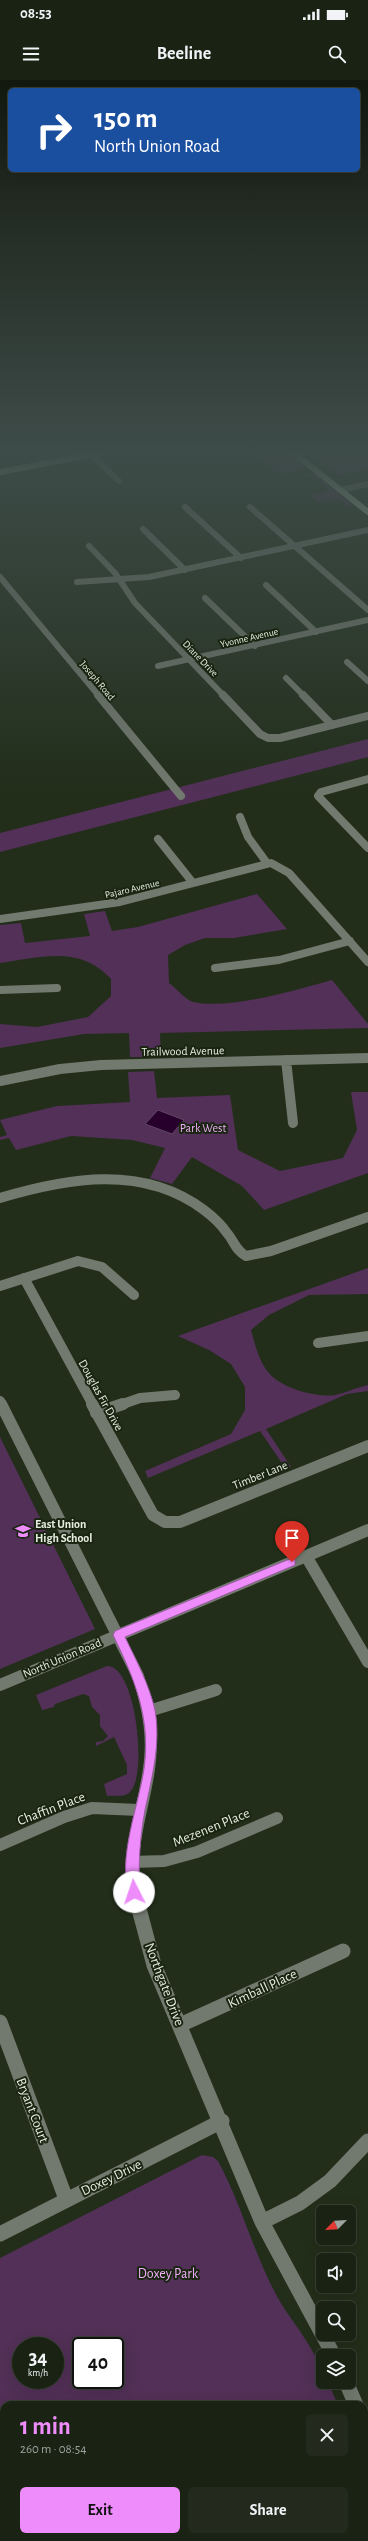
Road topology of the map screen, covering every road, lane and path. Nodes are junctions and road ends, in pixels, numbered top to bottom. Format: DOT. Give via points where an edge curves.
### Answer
graph roads {
  1 [pos="105,564"];
  2 [pos="179,564"];
  3 [pos="214,564"];
  4 [pos="315,564"];
  5 [pos="185,570"];
  6 [pos="0,577"];
  7 [pos="120,580"];
  8 [pos="77,582"];
  9 [pos="266,585"];
  10 [pos="205,598"];
  11 [pos="368,610"];
  12 [pos="368,620"];
  13 [pos="316,632"];
  14 [pos="255,646"];
  15 [pos="189,660"];
  16 [pos="347,662"];
  17 [pos="158,666"];
  18 [pos="286,678"];
  19 [pos="368,681"];
  20 [pos="368,716"];
  21 [pos="332,725"];
  22 [pos="368,779"];
  23 [pos="181,796"];
  24 [pos="240,817"];
  25 [pos="158,839"];
  26 [pos="368,848"];
  27 [pos="267,863"];
  28 [pos="193,883"];
  29 [pos="0,919"];
  30 [pos="350,941"];
  31 [pos="368,962"];
  32 [pos="215,968"];
  33 [pos="57,988"];
  34 [pos="0,990"];
  35 [pos="368,1058"];
  36 [pos="286,1060"];
  37 [pos="0,1081"];
  38 [pos="293,1123"];
  39 [pos="0,1198"];
  40 [pos="368,1217"];
  41 [pos="24,1278"];
  42 [pos="0,1286"];
  43 [pos="134,1295"];
  44 [pos="368,1336"];
  45 [pos="318,1343"];
  46 [pos="176,1395"];
  47 [pos="0,1401"];
  48 [pos="96,1412"];
  49 [pos="368,1446"];
  50 [pos="160,1521"];
  51 [pos="368,1530"];
  52 [pos="306,1556"];
  53 [pos="118,1635"];
  54 [pos="368,1662"];
  55 [pos="0,1685"];
  56 [pos="216,1690"];
  57 [pos="149,1710"];
  58 [pos="139,1810"];
  59 [pos="277,1818"];
  60 [pos="0,1845"];
  61 [pos="132,1862"];
  62 [pos="343,1951"];
  63 [pos="0,2022"];
  64 [pos="180,2025"];
  65 [pos="222,2121"];
  66 [pos="368,2141"];
  67 [pos="66,2199"];
  68 [pos="262,2222"];
  69 [pos="0,2234"];
  70 [pos="330,2349"];
  71 [pos="349,2389"];
  72 [pos="354,2401"];
  1 -- 7 [label="street, Diane Drive"];
  2 -- 5 [label="street"];
  3 -- 5 [label="street"];
  4 -- 11 [label="street"];
  5 -- 7 [label="street"];
  6 -- 23 [label="street, Joseph Road"];
  7 -- 8 [label="street"];
  7 -- 15 [label="street, Diane Drive" via="135,603"];
  9 -- 13 [label="street"];
  10 -- 14 [label="street"];
  12 -- 13 [label="street, Yvonne Avenue"];
  13 -- 14 [label="street, Yvonne Avenue"];
  14 -- 15 [label="street, Yvonne Avenue"];
  15 -- 17 [label="street, Yvonne Avenue"];
  15 -- 21 [label="street, Diane Drive" via="260,734 268,738"];
  16 -- 19 [label="street"];
  18 -- 21 [label="street"];
  20 -- 21 [label="street"];
  22 -- 26 [label="street" via="318,794 320,800"];
  24 -- 27 [label="street" via="248,837"];
  25 -- 28 [label="street"];
  27 -- 28 [label="street, Pajaro Avenue"];
  27 -- 30 [label="street" via="275,864 289,873"];
  28 -- 29 [label="street, Pajaro Avenue" via="120,902"];
  30 -- 31 [label="street"];
  30 -- 32 [label="street" via="279,960"];
  33 -- 34 [label="street"];
  35 -- 36 [label="street, Trailwood Avenue"];
  36 -- 37 [label="street, Trailwood Avenue" via="101,1065 60,1069"];
  36 -- 38 [label="street"];
  39 -- 40 [label="street" via="70,1179 95,1178 138,1183 169,1191 199,1207 227,1232 242,1254 255,1256"];
  41 -- 42 [label="street"];
  41 -- 43 [label="street" via="78,1261 87,1261 102,1265"];
  41 -- 48 [label="street, Douglas Fir Drive"];
  44 -- 45 [label="street"];
  46 -- 48 [label="street" via="140,1398"];
  47 -- 53 [label="street, Northgate Drive"];
  48 -- 50 [label="street, Douglas Fir Drive" via="153,1515"];
  49 -- 50 [label="street, Timber Lane" via="180,1522 168,1524"];
  51 -- 52 [label="street, North Union Road"];
  52 -- 53 [label="street, North Union Road"];
  52 -- 54 [label="street"];
  53 -- 55 [label="street, North Union Road"];
  53 -- 57 [label="street, Northgate Drive" via="138,1676"];
  56 -- 57 [label="street"];
  57 -- 58 [label="street, Northgate Drive" via="149,1769"];
  58 -- 60 [label="street, Chaffin Place" via="92,1808 64,1817"];
  58 -- 61 [label="street, Northgate Drive"];
  59 -- 61 [label="street, Mezenen Place" via="197,1852 164,1862"];
  61 -- 64 [label="street, Northgate Drive" via="134,1892 154,1965"];
  62 -- 64 [label="street, Kimball Place"];
  63 -- 67 [label="street, Bryant Court"];
  64 -- 65 [label="street, Northgate Drive"];
  65 -- 67 [label="street, Doxey Drive"];
  65 -- 68 [label="street, Northgate Drive"];
  66 -- 68 [label="street" via="330,2181 300,2203"];
  67 -- 69 [label="street, Doxey Drive"];
  68 -- 70 [label="street, Northgate Drive"];
  71 -- 72 [label="street"];
}
